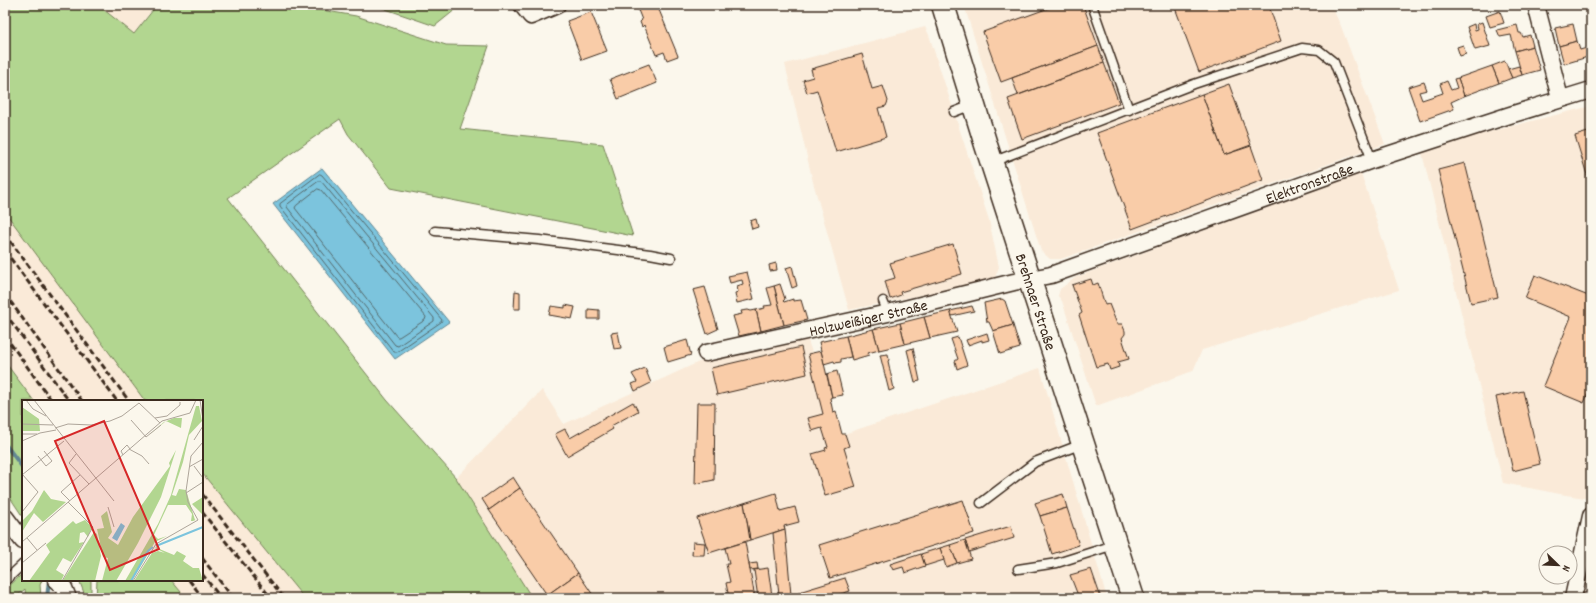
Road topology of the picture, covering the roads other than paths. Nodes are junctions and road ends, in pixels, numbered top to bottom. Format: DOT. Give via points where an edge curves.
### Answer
graph roads {
  1 [pos="557,5"];
  2 [pos="943,5"];
  3 [pos="1092,5"];
  4 [pos="1536,5"];
  5 [pos="526,10"];
  6 [pos="1591,90"];
  7 [pos="1560,98"];
  8 [pos="1129,110"];
  9 [pos="1372,160"];
  10 [pos="992,162"];
  11 [pos="435,231"];
  12 [pos="671,258"];
  13 [pos="1029,279"];
  14 [pos="706,353"];
  15 [pos="1082,444"];
  16 [pos="981,503"];
  17 [pos="1591,516"];
  18 [pos="5,517"];
  19 [pos="22,540"];
  20 [pos="1115,544"];
  21 [pos="22,565"];
  22 [pos="1018,569"];
  23 [pos="5,581"];
  24 [pos="1132,598"];
  25 [pos="1573,598"];
  1 -- 5 [label="street"];
  2 -- 10 [label="main road, Brehnaer Straße" via="963,108"];
  3 -- 8 [label="lane"];
  4 -- 7 [label="street"];
  6 -- 7 [label="street, Elektronstraße"];
  7 -- 9 [label="street, Elektronstraße"];
  8 -- 9 [label="lane" via="1194,84 1302,48 1320,50 1334,62"];
  8 -- 10 [label="lane"];
  9 -- 13 [label="street, Elektronstraße" via="1061,272"];
  10 -- 13 [label="main road, Brehnaer Straße"];
  11 -- 12 [label="lane" via="539,240"];
  13 -- 14 [label="street, Holzweißiger Straße" via="885,307"];
  13 -- 15 [label="main road, Brehnaer Straße"];
  15 -- 16 [label="lane" via="1035,462"];
  15 -- 20 [label="main road, Brehnaer Straße"];
  17 -- 25 [label="street"];
  18 -- 19 [label="street"];
  20 -- 22 [label="lane" via="1057,563"];
  20 -- 24 [label="main road, Brehnaer Straße"];
  21 -- 23 [label="lane"];
}
